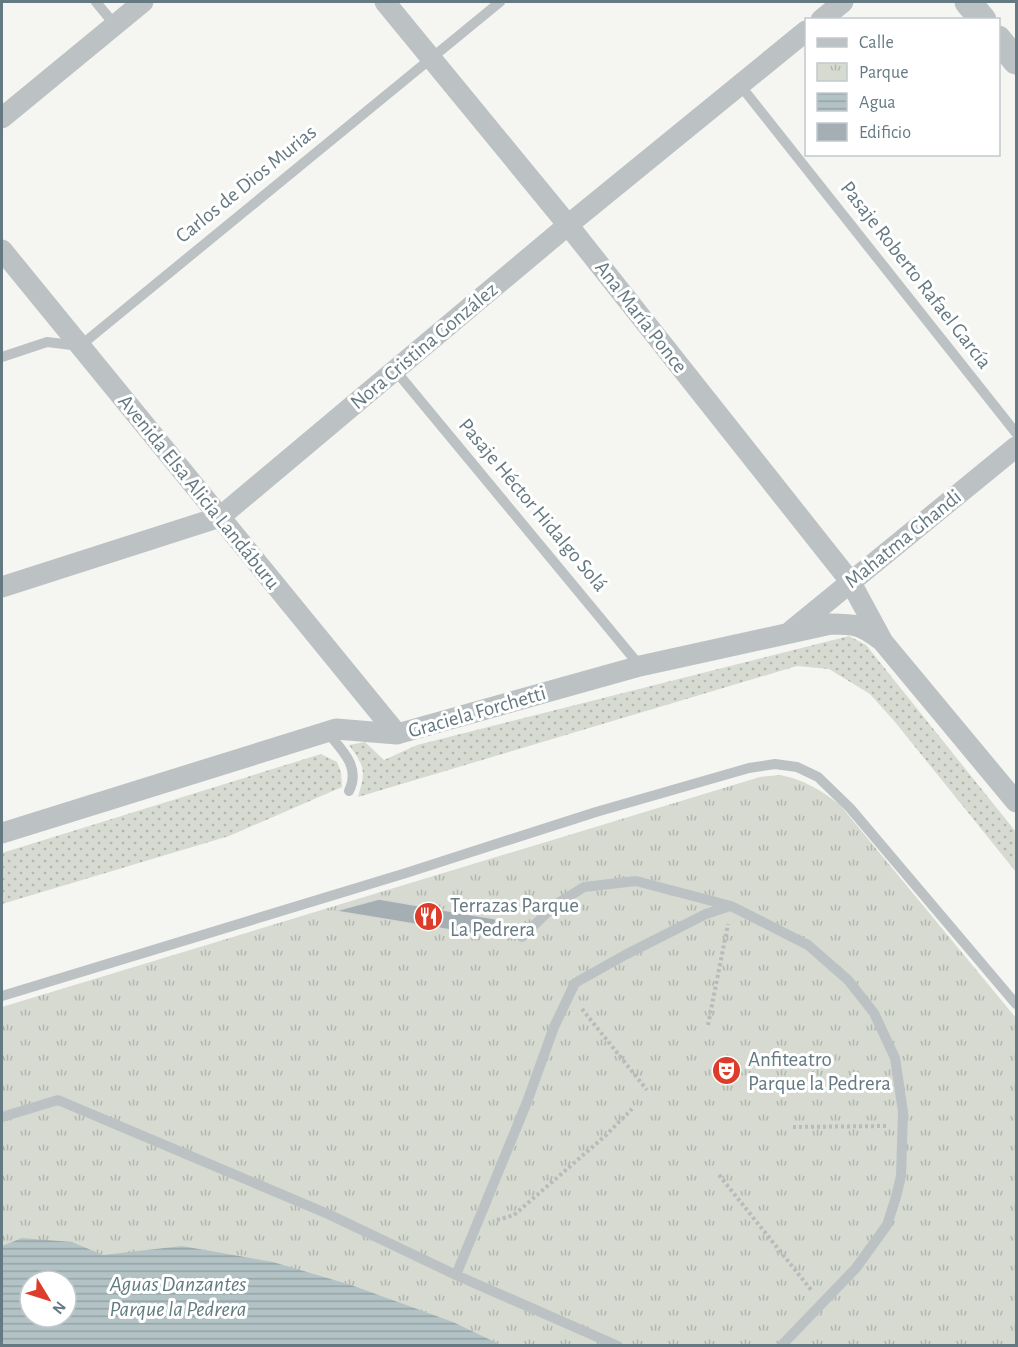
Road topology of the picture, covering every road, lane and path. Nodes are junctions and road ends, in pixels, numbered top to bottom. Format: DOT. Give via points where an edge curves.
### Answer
graph roads {
  1 [pos="96,2"];
  2 [pos="143,2"];
  3 [pos="385,2"];
  4 [pos="500,2"];
  5 [pos="843,2"];
  6 [pos="968,2"];
  7 [pos="823,18"];
  8 [pos="981,18"];
  9 [pos="115,25"];
  10 [pos="805,33"];
  11 [pos="1000,40"];
  12 [pos="431,58"];
  13 [pos="1017,61"];
  14 [pos="740,85"];
  15 [pos="2,118"];
  16 [pos="568,225"];
  17 [pos="2,250"];
  18 [pos="80,346"];
  19 [pos="2,357"];
  20 [pos="395,370"];
  21 [pos="1017,433"];
  22 [pos="1017,447"];
  23 [pos="220,517"];
  24 [pos="850,581"];
  25 [pos="2,586"];
  26 [pos="790,631"];
  27 [pos="883,642"];
  28 [pos="640,666"];
  29 [pos="327,732"];
  30 [pos="397,734"];
  31 [pos="349,791"];
  32 [pos="1017,802"];
  33 [pos="2,833"];
  34 [pos="731,906"];
  35 [pos="522,937"];
  36 [pos="570,994"];
  37 [pos="2,996"];
  38 [pos="1017,1004"];
  39 [pos="708,1025"];
  40 [pos="647,1090"];
  41 [pos="632,1109"];
  42 [pos="2,1117"];
  43 [pos="903,1126"];
  44 [pos="793,1127"];
  45 [pos="719,1175"];
  46 [pos="477,1226"];
  47 [pos="456,1275"];
  48 [pos="822,1303"];
  49 [pos="618,1346"];
  50 [pos="781,1346"];
  1 -- 9 [label="lane"];
  2 -- 9 [label="street"];
  3 -- 12 [label="street, Ana María Ponce"];
  4 -- 12 [label="lane, Carlos de Dios Murias"];
  5 -- 7 [label="street"];
  6 -- 8 [label="street"];
  9 -- 15 [label="street"];
  10 -- 14 [label="street, Nora Cristina González"];
  11 -- 13 [label="street"];
  12 -- 16 [label="street, Ana María Ponce"];
  12 -- 18 [label="lane, Carlos de Dios Murias"];
  14 -- 16 [label="street, Nora Cristina González"];
  14 -- 21 [label="lane, Pasaje Roberto Rafael García"];
  16 -- 20 [label="street, Nora Cristina González"];
  16 -- 24 [label="street, Ana María Ponce"];
  17 -- 18 [label="street, Avenida Elsa Alicia Landáburu"];
  18 -- 19 [label="lane" via="47,342"];
  18 -- 23 [label="street, Avenida Elsa Alicia Landáburu"];
  20 -- 23 [label="street, Nora Cristina González"];
  20 -- 28 [label="lane, Pasaje Héctor Hidalgo Solá"];
  22 -- 24 [label="street, Mahatma Ghandi"];
  23 -- 25 [label="street, Nora Cristina González"];
  23 -- 30 [label="street, Avenida Elsa Alicia Landáburu"];
  24 -- 26 [label="street, Mahatma Ghandi"];
  24 -- 27 [label="street, Ana María Ponce"];
  26 -- 27 [label="street, Graciela Forchetti" via="848,624 864,627"];
  26 -- 28 [label="street, Graciela Forchetti"];
  27 -- 32 [label="street"];
  28 -- 30 [label="street, Graciela Forchetti"];
  29 -- 30 [label="street, Graciela Forchetti" via="336,729"];
  29 -- 31 [label="lane" via="352,768 354,781"];
  29 -- 33 [label="street, Graciela Forchetti"];
  34 -- 35 [label="lane" via="636,881 585,887 555,905"];
  34 -- 36 [label="lane" via="706,914 625,955 576,982"];
  34 -- 39 [label="path"];
  34 -- 43 [label="lane" via="808,945 848,980 874,1013 895,1058"];
  36 -- 40 [label="path"];
  36 -- 46 [label="lane"];
  37 -- 38 [label="lane" via="596,812 775,764 797,767 818,777 850,808"];
  41 -- 46 [label="path" via="514,1215"];
  42 -- 47 [label="lane" via="58,1100 328,1214"];
  43 -- 44 [label="path"];
  43 -- 48 [label="lane" via="901,1176 887,1225 856,1268"];
  45 -- 48 [label="path"];
  46 -- 47 [label="lane"];
  47 -- 49 [label="lane"];
  48 -- 50 [label="lane"];
}
